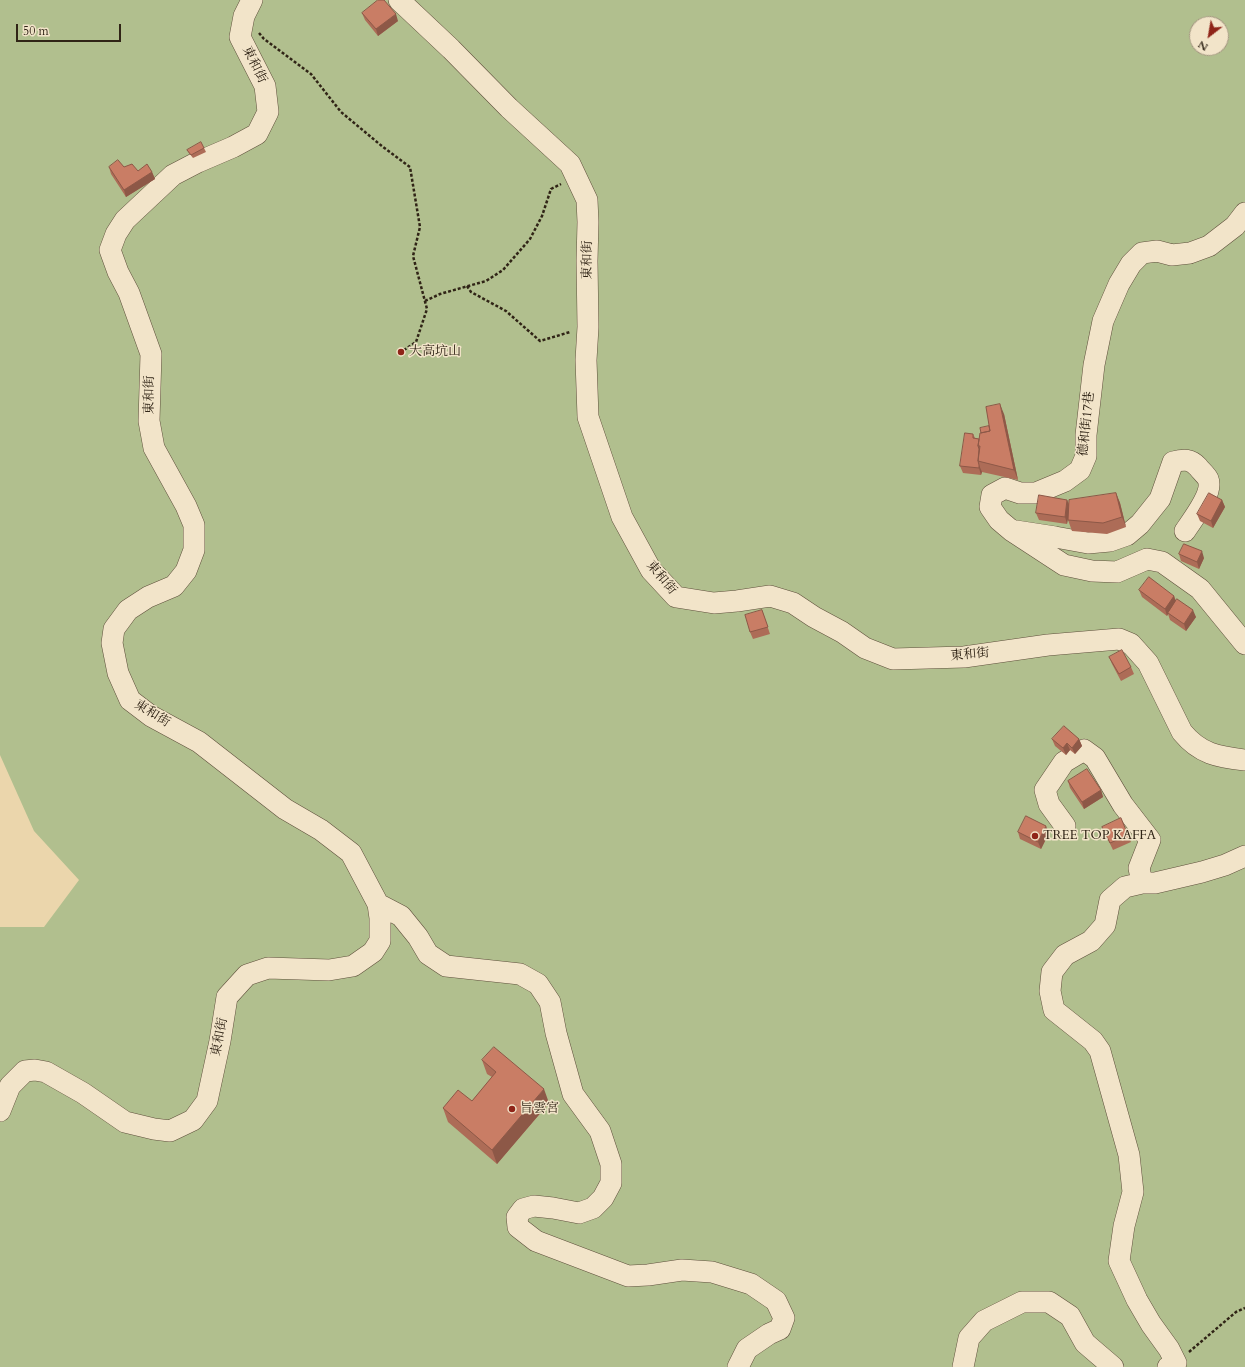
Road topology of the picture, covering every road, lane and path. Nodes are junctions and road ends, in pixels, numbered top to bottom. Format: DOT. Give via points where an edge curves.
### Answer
graph roads {
  1 [pos="399,0"];
  2 [pos="248,8"];
  3 [pos="576,177"];
  4 [pos="1245,213"];
  5 [pos="467,286"];
  6 [pos="425,301"];
  7 [pos="588,327"];
  8 [pos="401,352"];
  9 [pos="1012,531"];
  10 [pos="1185,531"];
  11 [pos="1245,644"];
  12 [pos="1245,760"];
  13 [pos="1065,826"];
  14 [pos="1245,856"];
  15 [pos="1142,883"];
  16 [pos="378,904"];
  17 [pos="0,1111"];
  18 [pos="1245,1308"];
  19 [pos="1172,1365"];
  20 [pos="738,1367"];
  21 [pos="962,1367"];
  22 [pos="1113,1367"];
  1 -- 3 [label="street, 東和街" via="570,164"];
  2 -- 6 [label="path" via="264,39 310,74 341,112 410,167 420,226 413,256"];
  2 -- 16 [label="street, 東和街" via="240,37 265,86 268,112 257,134 173,175 125,220 110,250 151,354 149,420 154,448 194,525 194,550 186,571 174,586 148,597 128,610 114,629 112,643 118,673 130,700 151,716 199,742 285,809 321,830 351,853"];
  3 -- 5 [label="path" via="551,189 542,216 530,239 503,270 486,281"];
  3 -- 7 [label="street, 東和街" via="587,200"];
  4 -- 9 [label="street, 德和街17巷" via="1235,226 1209,246 1178,255 1157,251 1142,253 1131,264 1103,321 1094,365 1086,456 1080,470 1065,481 1036,493 1020,493 1005,488 992,495 990,508"];
  5 -- 6 [label="path"];
  5 -- 7 [label="path" via="471,292 506,311 540,341"];
  6 -- 8 [label="path" via="427,309 416,342"];
  7 -- 12 [label="street, 東和街" via="588,417 622,517 651,570 676,598 714,603 770,596 793,603 865,648 894,658 964,657 1119,639 1132,644 1148,663 1182,732 1189,741 1204,751 1222,758"];
  9 -- 10 [label="street" via="1088,543 1121,537 1140,524 1160,499 1174,462 1183,459 1193,461 1208,479 1209,490 1200,510"];
  9 -- 11 [label="street, 德和街17巷" via="1064,565 1092,571 1117,572 1147,559 1162,562 1200,590"];
  13 -- 15 [label="street" via="1049,804 1045,790 1064,762 1084,750 1095,758 1123,805 1150,840 1140,868"];
  14 -- 15 [label="street" via="1202,872 1155,883"];
  15 -- 19 [label="street" via="1125,887 1110,900 1105,925 1091,941 1065,955 1052,972 1050,991 1054,1010 1093,1041 1100,1051 1129,1155 1133,1192 1124,1226 1119,1261 1137,1300 1169,1349"];
  16 -- 17 [label="street, 東和街" via="380,941 373,952 353,966 329,970 268,968 247,974 227,997 207,1101 193,1120 170,1131 125,1122 83,1093 46,1072 35,1070 25,1071 10,1086"];
  16 -- 20 [label="street" via="401,916 428,954 446,966 520,974 538,984 550,1002 573,1094 600,1131 611,1164 611,1182 603,1198 593,1208 579,1213 534,1206 523,1209 518,1217 518,1228 536,1241 628,1276 682,1270 712,1272 751,1284 776,1301 784,1318 780,1329 747,1349"];
  18 -- 19 [label="path" via="1236,1312"];
  21 -- 22 [label="street" via="969,1338 984,1321 1022,1302 1050,1302 1070,1316 1085,1342"];
}
